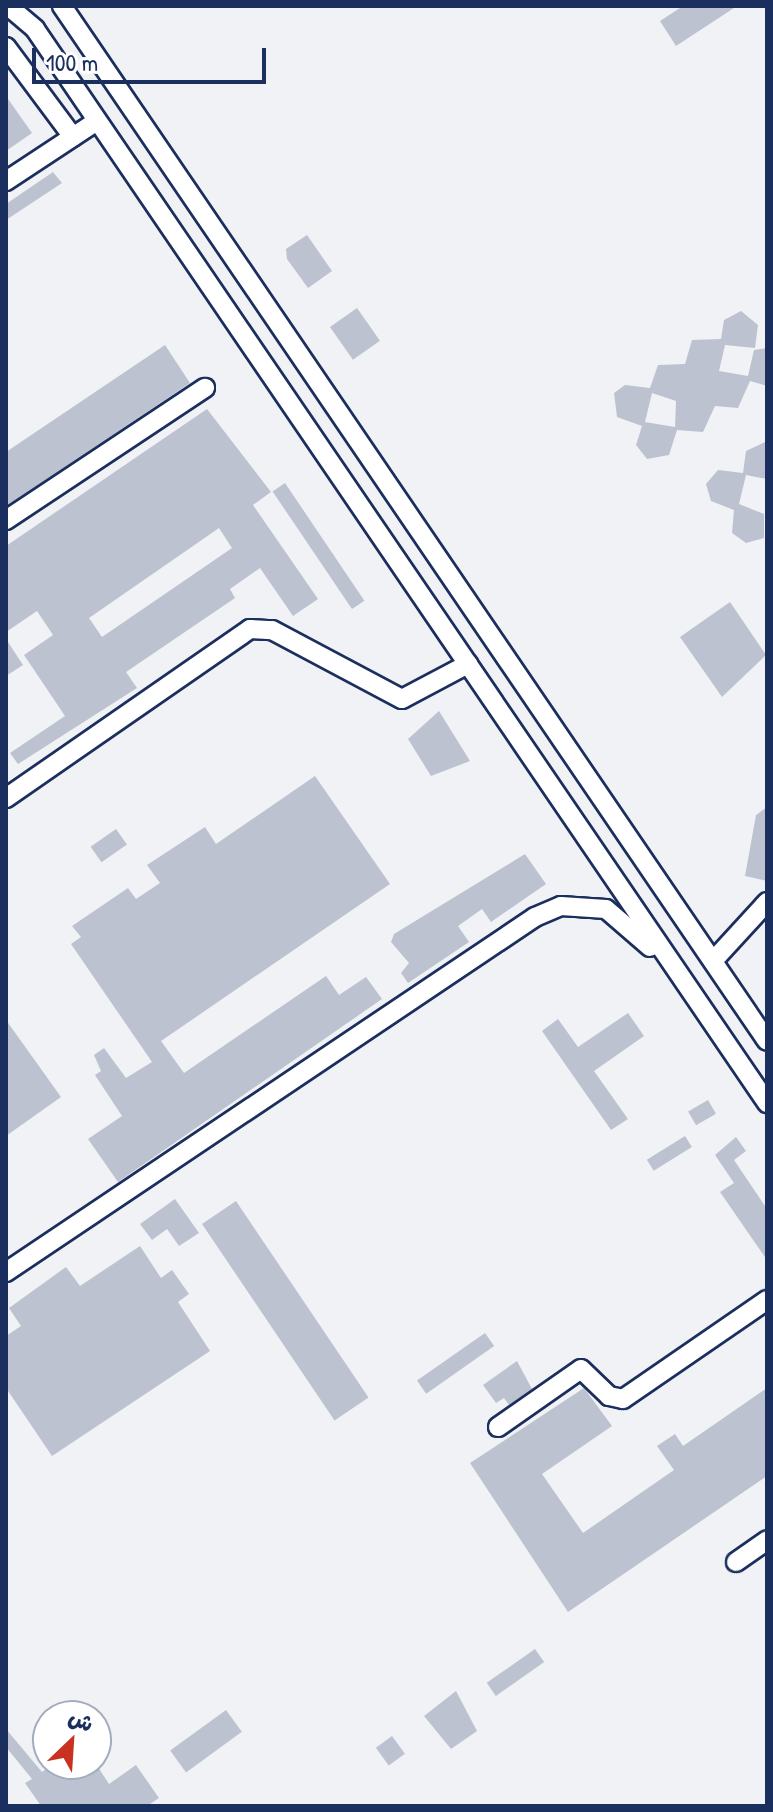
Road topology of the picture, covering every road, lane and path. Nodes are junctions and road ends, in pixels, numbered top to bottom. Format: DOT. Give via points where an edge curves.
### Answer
graph roads {
  1 [pos="8,6"];
  2 [pos="62,6"];
  3 [pos="6,47"];
  4 [pos="97,121"];
  5 [pos="73,137"];
  6 [pos="6,181"];
  7 [pos="205,388"];
  8 [pos="6,520"];
  9 [pos="468,664"];
  10 [pos="6,798"];
  11 [pos="767,902"];
  12 [pos="713,961"];
  13 [pos="702,1009"];
  14 [pos="767,1041"];
  15 [pos="767,1103"];
  16 [pos="6,1272"];
  17 [pos="767,1300"];
  18 [pos="498,1427"];
  19 [pos="767,1540"];
  20 [pos="736,1562"];
  1 -- 4 [label="street" via="35,29"];
  2 -- 12 [label="street"];
  3 -- 5 [label="street"];
  4 -- 5 [label="street"];
  4 -- 9 [label="street"];
  5 -- 6 [label="street"];
  7 -- 8 [label="street"];
  9 -- 10 [label="street" via="402,699 272,630 250,629"];
  9 -- 13 [label="street"];
  11 -- 12 [label="street"];
  12 -- 14 [label="street"];
  13 -- 15 [label="street"];
  13 -- 16 [label="street" via="628,924 606,909 561,906"];
  17 -- 18 [label="street" via="623,1399 576,1370"];
  19 -- 20 [label="street"];
}
